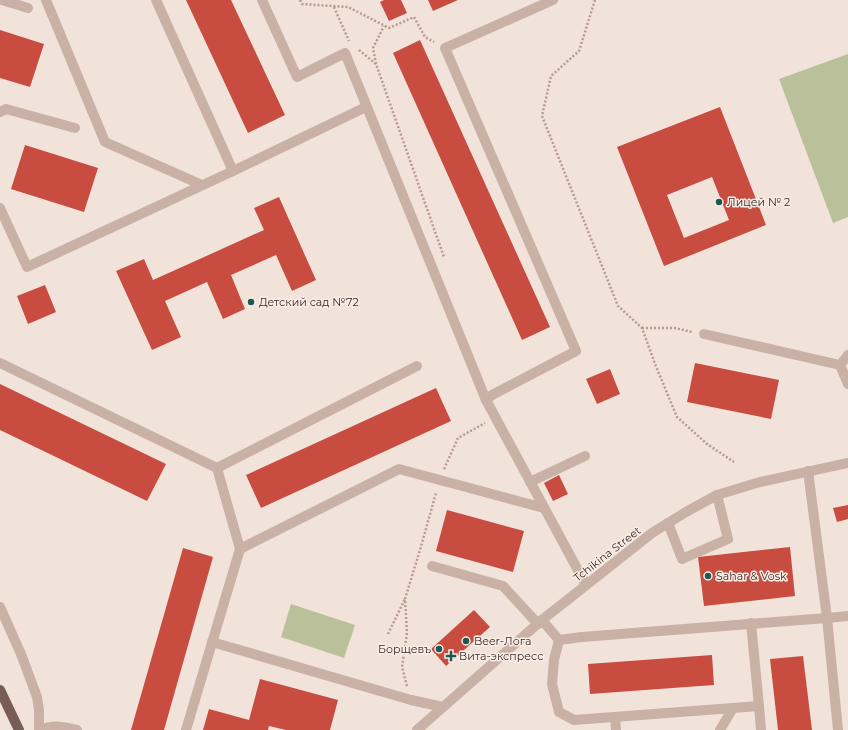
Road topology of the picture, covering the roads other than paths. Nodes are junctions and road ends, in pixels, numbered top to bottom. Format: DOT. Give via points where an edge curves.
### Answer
graph roads {
  1 [pos="2,0"];
  2 [pos="46,0"];
  3 [pos="156,0"];
  4 [pos="262,0"];
  5 [pos="552,0"];
  6 [pos="28,8"];
  7 [pos="366,106"];
  8 [pos="0,112"];
  9 [pos="75,128"];
  10 [pos="233,171"];
  11 [pos="202,185"];
  12 [pos="0,208"];
  13 [pos="704,334"];
  14 [pos="848,355"];
  15 [pos="0,363"];
  16 [pos="840,365"];
  17 [pos="417,366"];
  18 [pos="848,384"];
  19 [pos="486,400"];
  20 [pos="585,456"];
  21 [pos="848,463"];
  22 [pos="217,468"];
  23 [pos="808,471"];
  24 [pos="530,482"];
  25 [pos="717,495"];
  26 [pos="544,508"];
  27 [pos="668,523"];
  28 [pos="240,549"];
  29 [pos="432,566"];
  30 [pos="586,585"];
  31 [pos="0,607"];
  32 [pos="848,616"];
  33 [pos="827,618"];
  34 [pos="540,622"];
  35 [pos="751,624"];
  36 [pos="559,640"];
  37 [pos="212,642"];
  38 [pos="0,690"];
  39 [pos="759,706"];
  40 [pos="443,707"];
  41 [pos="732,708"];
  42 [pos="615,717"];
  43 [pos="18,730"];
  44 [pos="40,730"];
  45 [pos="77,730"];
  46 [pos="186,730"];
  47 [pos="417,730"];
  48 [pos="616,730"];
  49 [pos="720,730"];
  50 [pos="761,730"];
  51 [pos="838,730"];
  1 -- 6 [label="street"];
  2 -- 11 [label="street" via="105,142"];
  3 -- 10 [label="street"];
  4 -- 7 [label="street" via="297,77 345,53"];
  5 -- 19 [label="street" via="445,48 576,351"];
  7 -- 10 [label="street"];
  7 -- 19 [label="street"];
  8 -- 9 [label="street" via="6,109"];
  10 -- 11 [label="street"];
  11 -- 12 [label="street" via="27,267"];
  13 -- 16 [label="street"];
  14 -- 16 [label="street"];
  15 -- 22 [label="street"];
  16 -- 18 [label="street"];
  17 -- 22 [label="street"];
  19 -- 24 [label="street"];
  20 -- 24 [label="street"];
  21 -- 23 [label="street, Tchikina Street"];
  22 -- 28 [label="street"];
  23 -- 25 [label="street, Tchikina Street"];
  23 -- 33 [label="street"];
  24 -- 26 [label="street"];
  25 -- 27 [label="street, Tchikina Street"];
  25 -- 27 [label="street" via="728,539 682,559"];
  26 -- 28 [label="street" via="400,469"];
  26 -- 30 [label="street"];
  27 -- 30 [label="street, Tchikina Street"];
  28 -- 37 [label="street"];
  29 -- 34 [label="street" via="503,586"];
  30 -- 34 [label="street, Tchikina Street"];
  31 -- 44 [label="street" via="37,697"];
  32 -- 33 [label="street"];
  33 -- 35 [label="street"];
  33 -- 51 [label="street"];
  34 -- 36 [label="street"];
  34 -- 40 [label="street, Tchikina Street"];
  35 -- 36 [label="street"];
  35 -- 39 [label="street"];
  36 -- 42 [label="street" via="552,684 559,712 574,720"];
  37 -- 40 [label="street"];
  37 -- 46 [label="street"];
  38 -- 43 [label="main road"];
  39 -- 41 [label="street"];
  39 -- 50 [label="street"];
  40 -- 47 [label="street, Tchikina Street"];
  41 -- 42 [label="street"];
  41 -- 49 [label="street"];
  42 -- 48 [label="street"];
  44 -- 45 [label="street" via="61,726"];
}
